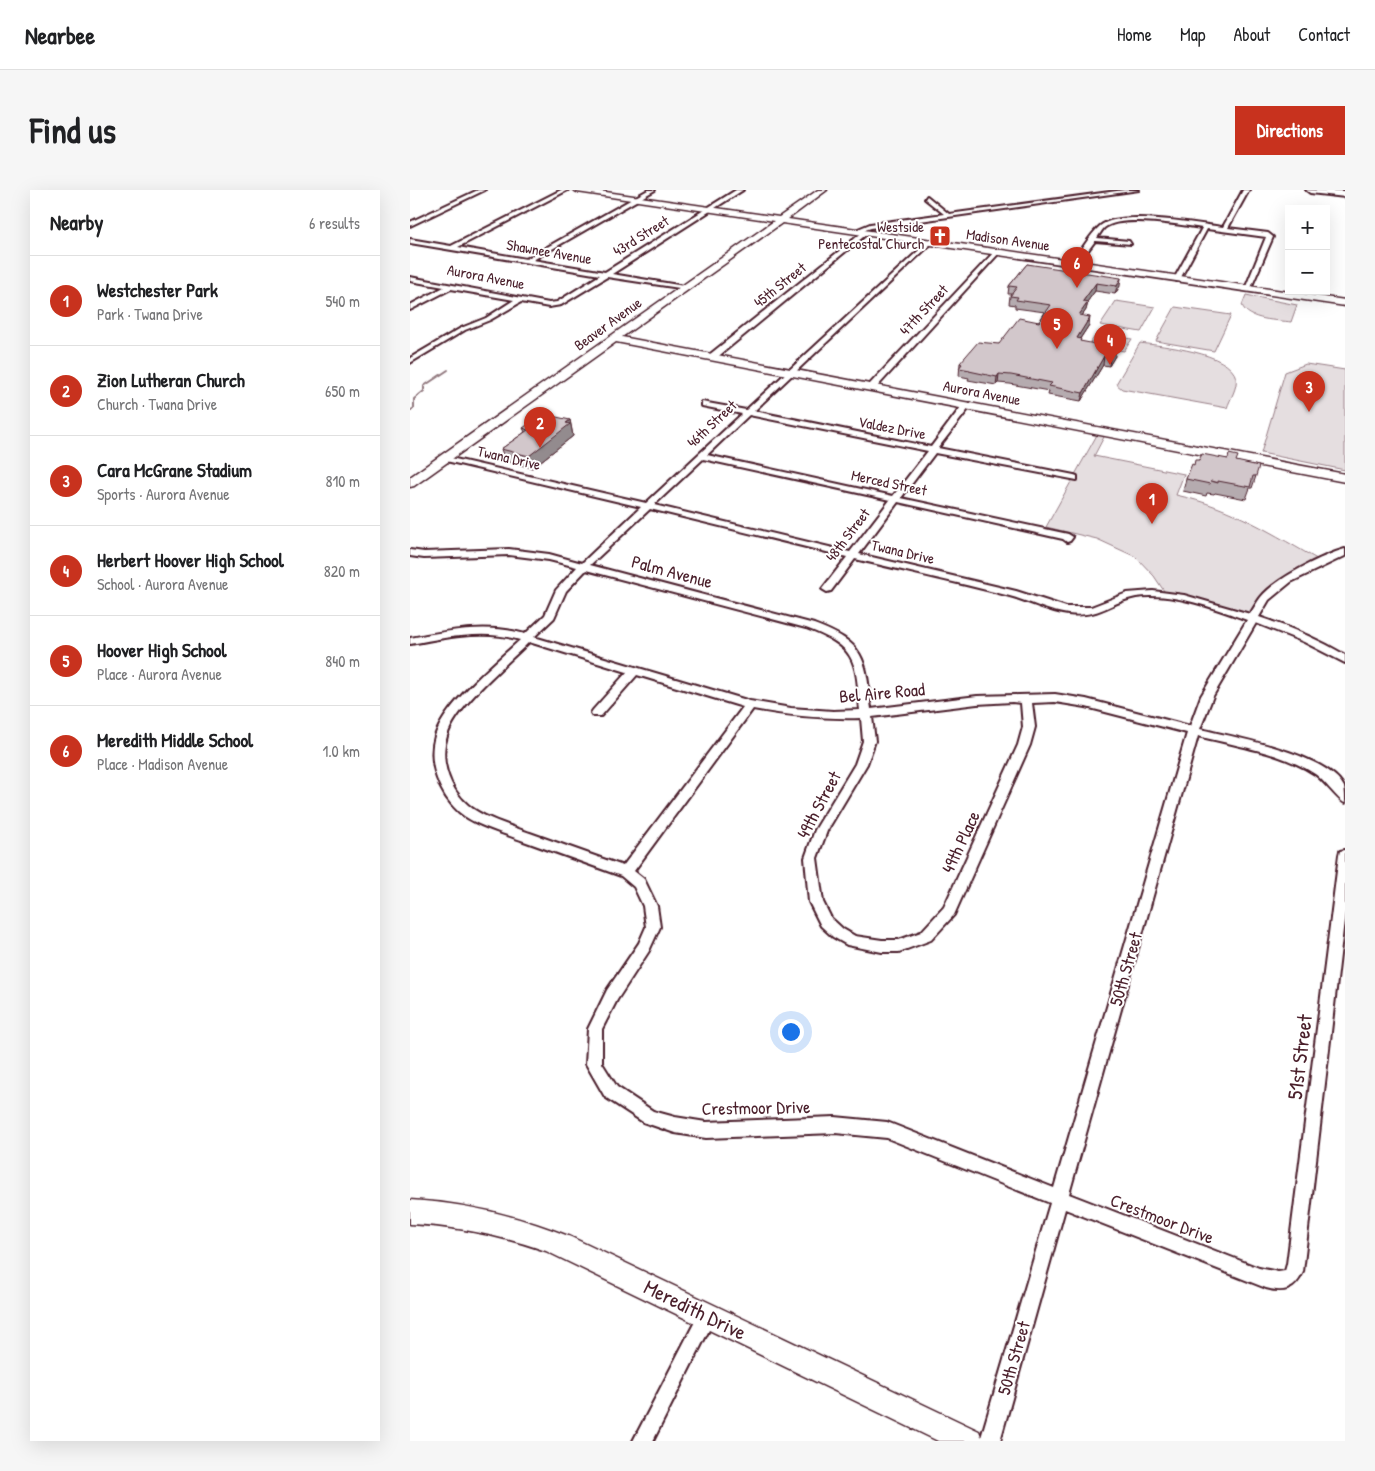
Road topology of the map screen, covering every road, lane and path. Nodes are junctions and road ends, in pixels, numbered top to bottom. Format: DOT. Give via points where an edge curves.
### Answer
graph roads {
  1 [pos="482,190"];
  2 [pos="565,190"];
  3 [pos="577,190"];
  4 [pos="652,190"];
  5 [pos="740,190"];
  6 [pos="823,190"];
  7 [pos="1136,190"];
  8 [pos="1246,190"];
  9 [pos="1310,190"];
  10 [pos="1345,194"];
  11 [pos="927,198"];
  12 [pos="636,199"];
  13 [pos="709,210"];
  14 [pos="949,216"];
  15 [pos="780,220"];
  16 [pos="410,224"];
  17 [pos="1205,227"];
  18 [pos="1225,229"];
  19 [pos="860,232"];
  20 [pos="1093,239"];
  21 [pos="410,241"];
  22 [pos="930,242"];
  23 [pos="1129,243"];
  24 [pos="452,248"];
  25 [pos="998,252"];
  26 [pos="527,261"];
  27 [pos="1075,264"];
  28 [pos="606,274"];
  29 [pos="410,278"];
  30 [pos="1177,279"];
  31 [pos="451,286"];
  32 [pos="684,288"];
  33 [pos="1248,289"];
  34 [pos="521,299"];
  35 [pos="556,304"];
  36 [pos="1345,304"];
  37 [pos="410,308"];
  38 [pos="613,338"];
  39 [pos="712,357"];
  40 [pos="410,361"];
  41 [pos="790,372"];
  42 [pos="872,388"];
  43 [pos="705,404"];
  44 [pos="967,405"];
  45 [pos="747,412"];
  46 [pos="933,450"];
  47 [pos="701,456"];
  48 [pos="445,458"];
  49 [pos="1074,478"];
  50 [pos="1345,478"];
  51 [pos="410,483"];
  52 [pos="896,499"];
  53 [pos="648,505"];
  54 [pos="1067,539"];
  55 [pos="1345,552"];
  56 [pos="410,553"];
  57 [pos="853,555"];
  58 [pos="584,566"];
  59 [pos="827,590"];
  60 [pos="1252,619"];
  61 [pos="529,639"];
  62 [pos="410,641"];
  63 [pos="1345,660"];
  64 [pos="635,670"];
  65 [pos="1026,700"];
  66 [pos="750,705"];
  67 [pos="597,713"];
  68 [pos="866,714"];
  69 [pos="1194,731"];
  70 [pos="1345,798"];
  71 [pos="1345,855"];
  72 [pos="626,872"];
  73 [pos="869,945"];
  74 [pos="1060,1199"];
  75 [pos="410,1212"];
  76 [pos="1296,1264"];
  77 [pos="706,1316"];
  78 [pos="643,1441"];
  79 [pos="969,1441"];
  80 [pos="990,1441"];
  1 -- 16 [label="street"];
  2 -- 24 [label="street"];
  3 -- 12 [label="street, Madison Avenue"];
  4 -- 12 [label="street"];
  5 -- 13 [label="street, 43rd Street"];
  6 -- 15 [label="street, Beaver Avenue"];
  7 -- 14 [label="street"];
  8 -- 18 [label="street"];
  9 -- 10 [label="main road"];
  11 -- 14 [label="street"];
  12 -- 13 [label="street, Madison Avenue"];
  12 -- 26 [label="street"];
  13 -- 15 [label="street, Madison Avenue"];
  13 -- 28 [label="street, 43rd Street"];
  14 -- 19 [label="street" via="870,226"];
  15 -- 19 [label="street, Madison Avenue"];
  15 -- 32 [label="street, Beaver Avenue"];
  17 -- 18 [label="street"];
  17 -- 20 [label="street" via="1134,220 1106,224"];
  17 -- 30 [label="street"];
  18 -- 33 [label="street" via="1270,237"];
  19 -- 22 [label="street, Madison Avenue"];
  19 -- 39 [label="street, 45th Street"];
  20 -- 23 [label="street"];
  20 -- 27 [label="street"];
  21 -- 24 [label="street, Shawnee Avenue"];
  22 -- 25 [label="street, Madison Avenue"];
  22 -- 41 [label="street, 46th Street"];
  24 -- 26 [label="street, Shawnee Avenue"];
  25 -- 27 [label="street, Madison Avenue"];
  25 -- 42 [label="street, 47th Street"];
  26 -- 28 [label="street, Shawnee Avenue"];
  27 -- 30 [label="street, Madison Avenue"];
  28 -- 32 [label="street, Shawnee Avenue"];
  28 -- 35 [label="street, 43rd Street"];
  29 -- 31 [label="street, Aurora Avenue"];
  30 -- 33 [label="street, Madison Avenue"];
  31 -- 34 [label="street, Aurora Avenue"];
  31 -- 37 [label="street"];
  32 -- 38 [label="street, Beaver Avenue"];
  33 -- 36 [label="street, Madison Avenue"];
  34 -- 35 [label="street, Aurora Avenue"];
  34 -- 40 [label="street"];
  38 -- 39 [label="street, Aurora Avenue"];
  38 -- 48 [label="street, Beaver Avenue"];
  39 -- 41 [label="street, Aurora Avenue"];
  41 -- 42 [label="street, Aurora Avenue"];
  41 -- 45 [label="street, 46th Street"];
  42 -- 44 [label="street, Aurora Avenue"];
  43 -- 45 [label="street, Valdez Drive"];
  44 -- 46 [label="street, 48th Street"];
  44 -- 50 [label="street, Aurora Avenue"];
  45 -- 46 [label="street, Valdez Drive"];
  45 -- 47 [label="street, 46th Street"];
  46 -- 49 [label="street, Valdez Drive"];
  46 -- 52 [label="street, 48th Street"];
  47 -- 52 [label="street, Merced Street"];
  47 -- 53 [label="street, 46th Street"];
  48 -- 51 [label="street, Beaver Avenue"];
  48 -- 53 [label="street, Twana Drive"];
  52 -- 54 [label="street, Merced Street"];
  52 -- 57 [label="street, 48th Street"];
  53 -- 57 [label="street, Twana Drive"];
  53 -- 58 [label="street, 46th Street"];
  55 -- 60 [label="street, 50th Street" via="1309,568 1273,590"];
  56 -- 58 [label="street, Palm Avenue" via="529,553"];
  57 -- 59 [label="street, 48th Street"];
  57 -- 60 [label="street, Twana Drive" via="1012,593 1063,610 1098,609 1133,595 1156,593 1190,599"];
  58 -- 61 [label="street, 46th Street" via="560,590 550,616"];
  58 -- 68 [label="street, Palm Avenue" via="829,633 847,644 858,657"];
  60 -- 63 [label="street, Twana Drive" via="1302,636"];
  60 -- 69 [label="street, 50th Street" via="1207,696"];
  61 -- 62 [label="street, Bel Aire Road" via="492,631 466,631"];
  61 -- 64 [label="street, Bel Aire Road"];
  61 -- 72 [label="street, Crestmoor Drive" via="465,699 448,722 439,749 441,776 464,809 494,825"];
  64 -- 66 [label="street, Bel Aire Road"];
  64 -- 67 [label="street"];
  65 -- 68 [label="street, Bel Aire Road" via="977,700"];
  65 -- 69 [label="street, Bel Aire Road" via="1055,698 1086,703"];
  65 -- 73 [label="street, 49th Place" via="1029,727 1024,745 949,911 926,936 899,946"];
  66 -- 68 [label="street, Bel Aire Road" via="791,712"];
  66 -- 72 [label="street"];
  68 -- 73 [label="street, 49th Street" via="869,741 866,753 821,830 811,858 816,902 826,922 852,941"];
  69 -- 70 [label="street, Bel Aire Road" via="1304,762 1334,784"];
  69 -- 74 [label="street, 50th Street"];
  71 -- 76 [label="street, 51st Street"];
  72 -- 74 [label="street, Crestmoor Drive" via="639,883 650,906 653,927 644,948 612,995 595,1029 594,1064 611,1092 649,1117 706,1130 835,1125 888,1130"];
  74 -- 76 [label="street, Crestmoor Drive" via="1271,1280 1282,1282 1290,1279"];
  74 -- 80 [label="street, 50th Street"];
  75 -- 77 [label="street, Meredith Drive" via="477,1219 548,1240"];
  77 -- 78 [label="street"];
  77 -- 79 [label="street, Meredith Drive"];
}
